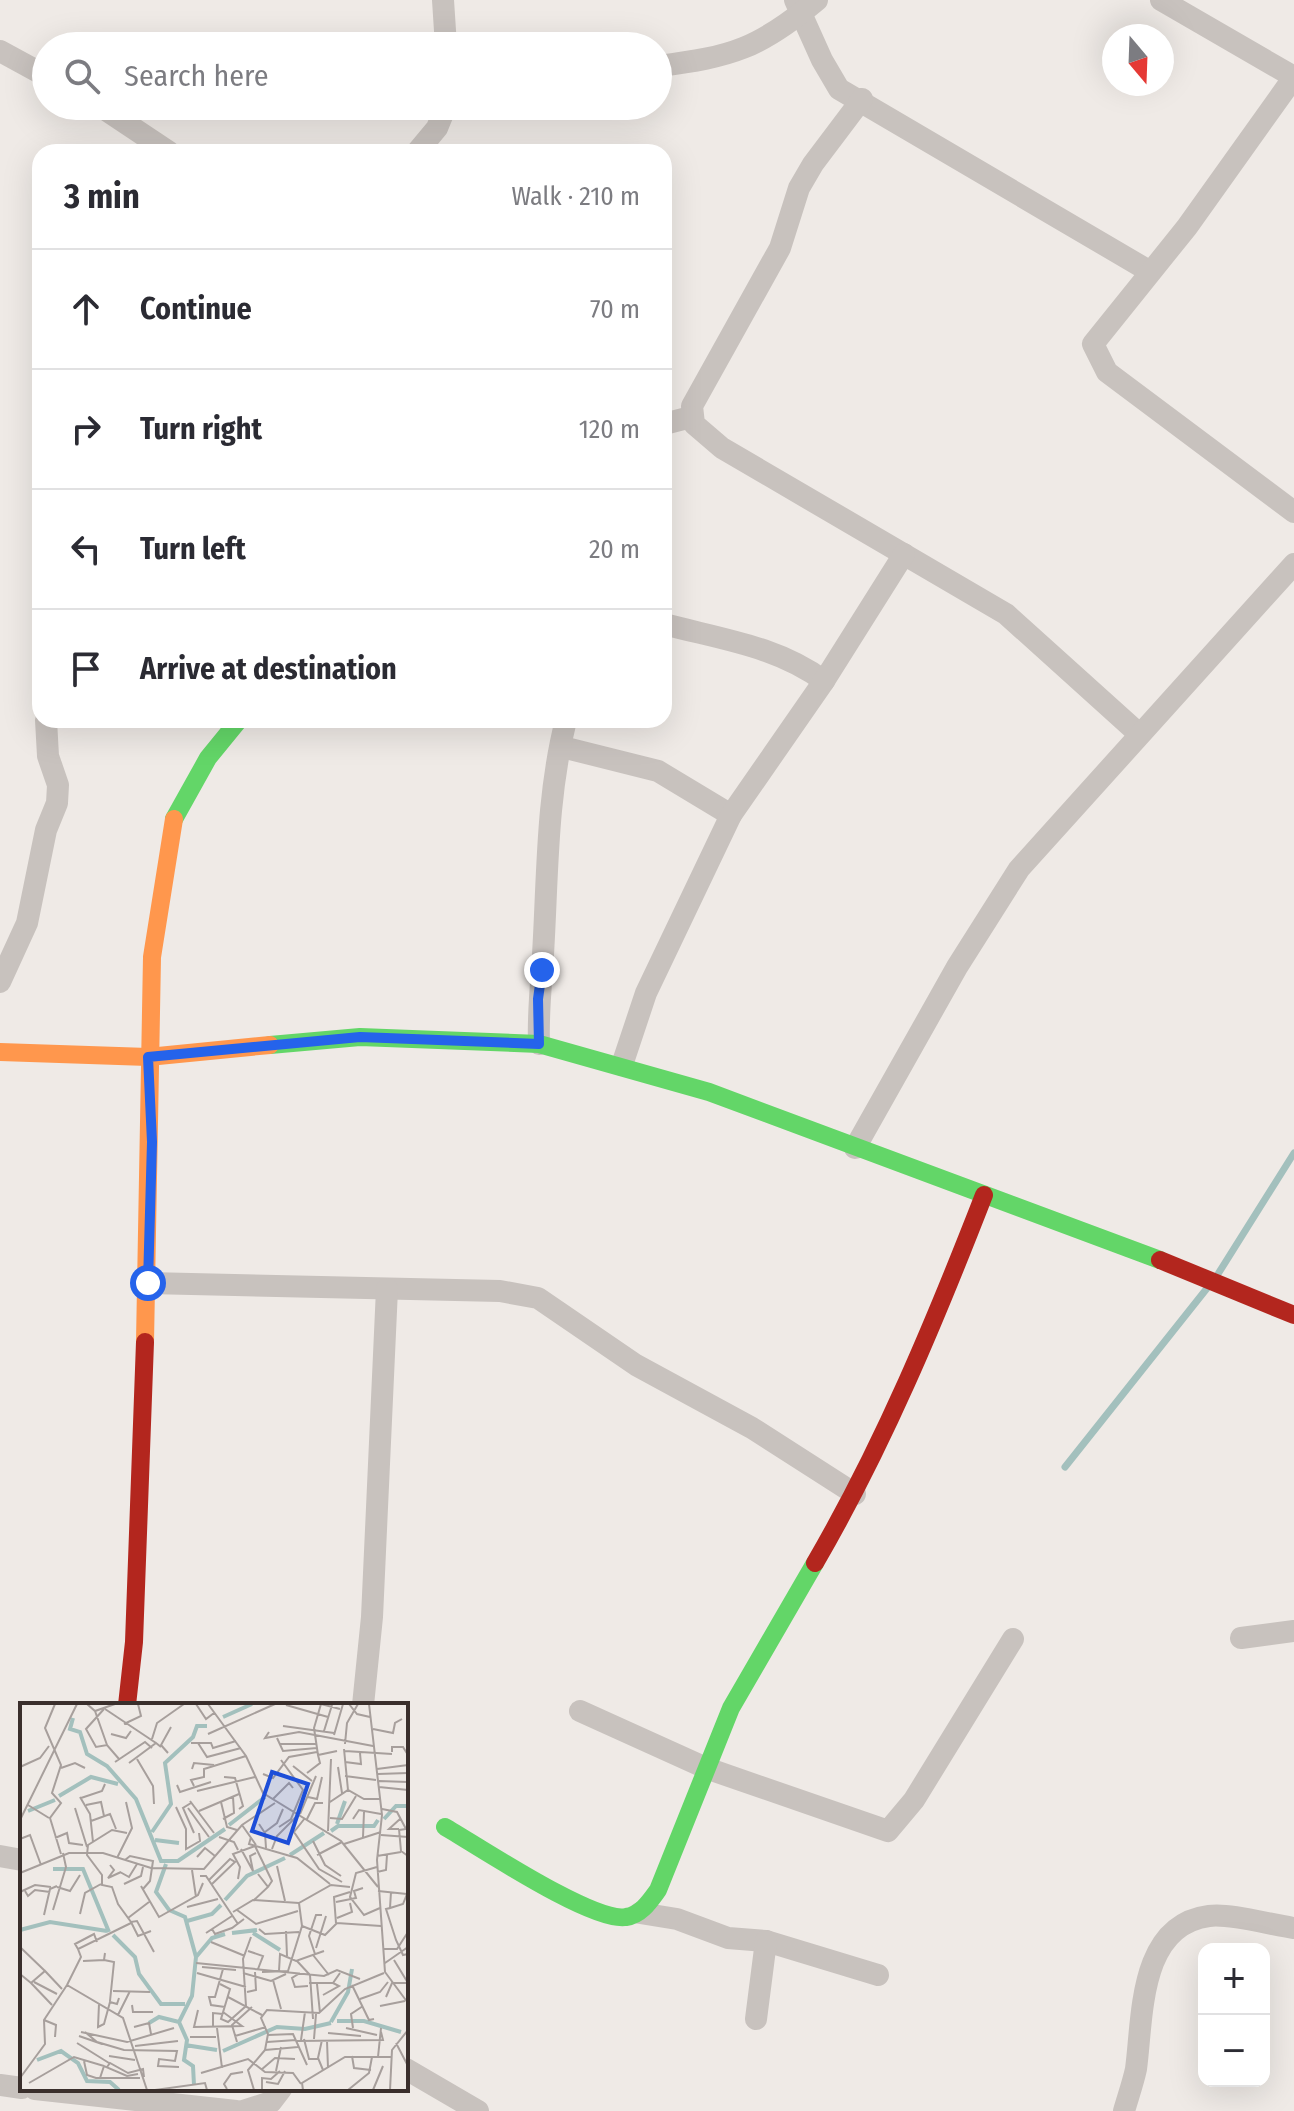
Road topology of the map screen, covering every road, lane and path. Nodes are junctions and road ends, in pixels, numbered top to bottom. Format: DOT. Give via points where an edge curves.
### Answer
graph roads {
  1 [pos="443,0"];
  2 [pos="1161,0"];
  3 [pos="805,4"];
  4 [pos="445,32"];
  5 [pos="0,51"];
  6 [pos="672,64"];
  7 [pos="32,68"];
  8 [pos="862,99"];
  9 [pos="121,120"];
  10 [pos="441,120"];
  11 [pos="157,144"];
  12 [pos="424,144"];
  13 [pos="1149,271"];
  14 [pos="691,417"];
  15 [pos="672,422"];
  16 [pos="1294,512"];
  17 [pos="904,554"];
  18 [pos="1294,564"];
  19 [pos="672,626"];
  20 [pos="824,681"];
  21 [pos="46,728"];
  22 [pos="232,728"];
  23 [pos="565,728"];
  24 [pos="1138,733"];
  25 [pos="562,747"];
  26 [pos="731,815"];
  27 [pos="0,982"];
  28 [pos="539,1044"];
  29 [pos="0,1052"];
  30 [pos="148,1057"];
  31 [pos="622,1065"];
  32 [pos="855,1148"];
  33 [pos="984,1195"];
  34 [pos="148,1283"];
  35 [pos="387,1289"];
  36 [pos="1294,1315"];
  37 [pos="855,1494"];
  38 [pos="1294,1631"];
  39 [pos="1241,1638"];
  40 [pos="1013,1639"];
  41 [pos="127,1703"];
  42 [pos="363,1703"];
  43 [pos="580,1711"];
  44 [pos="706,1768"];
  45 [pos="445,1827"];
  46 [pos="0,1856"];
  47 [pos="20,1860"];
  48 [pos="640,1913"];
  49 [pos="1294,1928"];
  50 [pos="766,1941"];
  51 [pos="878,1975"];
  52 [pos="756,2019"];
  53 [pos="408,2070"];
  54 [pos="0,2085"];
  55 [pos="20,2088"];
  56 [pos="53,2091"];
  57 [pos="279,2091"];
  58 [pos="236,2111"];
  59 [pos="243,2111"];
  60 [pos="478,2111"];
  61 [pos="1124,2111"];
  1 -- 4 [label="street"];
  2 -- 13 [label="street" via="1294,77 1187,227"];
  3 -- 6 [label="street" via="779,32 750,46 710,60"];
  3 -- 8 [label="street" via="822,60 839,89"];
  5 -- 7 [label="street"];
  8 -- 13 [label="street"];
  8 -- 14 [label="street" via="799,188 780,248 724,345"];
  9 -- 11 [label="street"];
  10 -- 12 [label="street"];
  13 -- 16 [label="street" via="1093,344 1101,365"];
  14 -- 15 [label="street"];
  14 -- 17 [label="street" via="722,448"];
  17 -- 20 [label="street"];
  17 -- 24 [label="street" via="1006,614"];
  18 -- 24 [label="street"];
  19 -- 20 [label="street" via="772,651"];
  20 -- 26 [label="street"];
  21 -- 27 [label="street" via="57,803 46,830 27,923"];
  22 -- 30 [label="street" via="175,811 152,957"];
  23 -- 25 [label="street"];
  24 -- 32 [label="street" via="1019,869"];
  25 -- 26 [label="street" via="658,771"];
  25 -- 28 [label="street" via="544,888"];
  26 -- 31 [label="street" via="646,993"];
  28 -- 30 [label="street" via="360,1037"];
  28 -- 31 [label="street"];
  29 -- 30 [label="street"];
  30 -- 34 [label="street"];
  31 -- 32 [label="street"];
  32 -- 33 [label="street"];
  33 -- 36 [label="street"];
  33 -- 37 [label="street" via="938,1312"];
  34 -- 35 [label="street"];
  34 -- 41 [label="street"];
  35 -- 37 [label="street" via="500,1291 538,1298 636,1365 752,1428"];
  35 -- 42 [label="street"];
  37 -- 44 [label="street" via="731,1708"];
  38 -- 39 [label="street"];
  40 -- 44 [label="street" via="914,1800 888,1831"];
  43 -- 44 [label="street"];
  44 -- 48 [label="street" via="658,1890"];
  45 -- 48 [label="street" via="581,1904 620,1918"];
  46 -- 47 [label="street"];
  48 -- 50 [label="street" via="677,1919 728,1938"];
  49 -- 61 [label="street" via="1210,1916 1184,1924 1166,1939 1140,2007 1135,2071"];
  50 -- 51 [label="street"];
  50 -- 52 [label="street"];
  53 -- 60 [label="street"];
  54 -- 55 [label="street"];
  56 -- 58 [label="street"];
  57 -- 59 [label="street" via="271,2102"];
}
